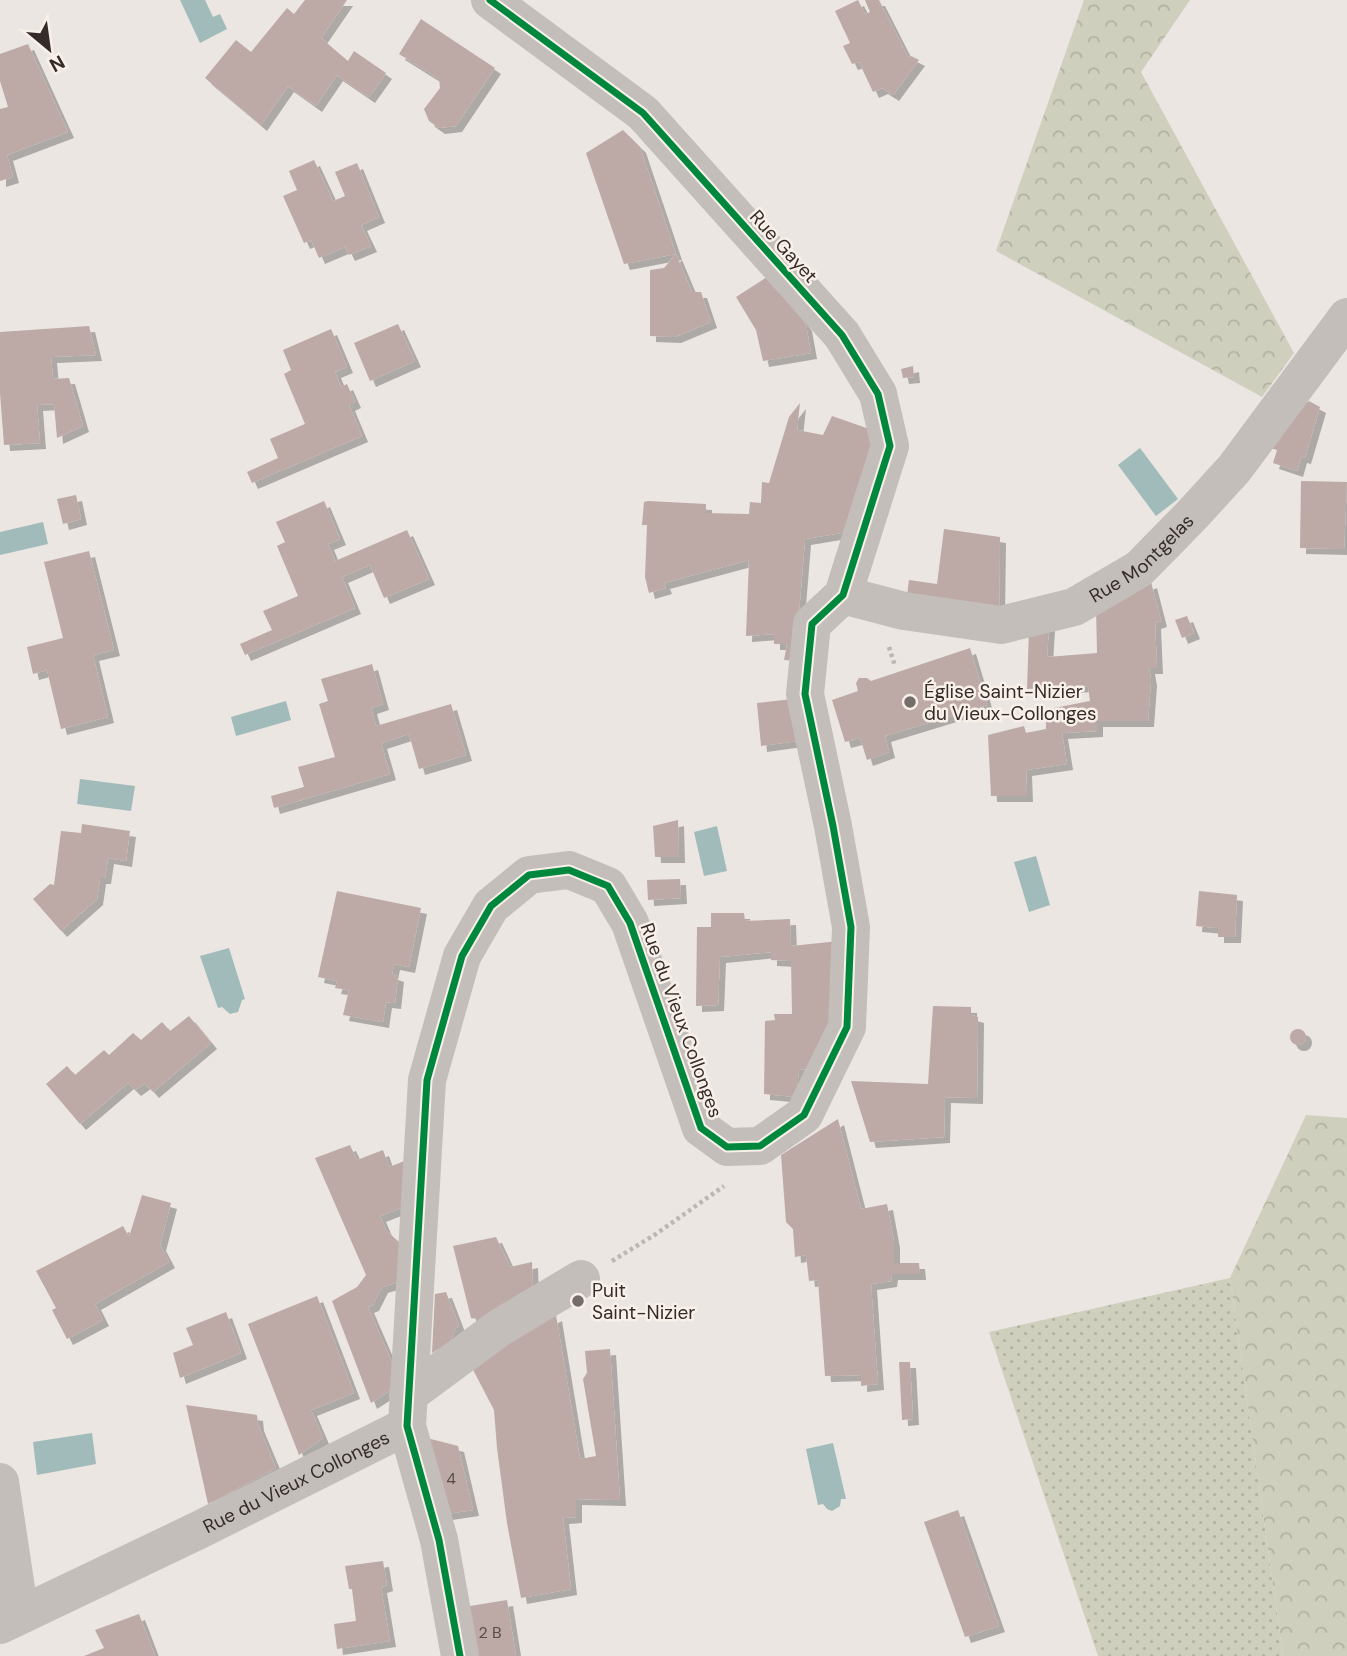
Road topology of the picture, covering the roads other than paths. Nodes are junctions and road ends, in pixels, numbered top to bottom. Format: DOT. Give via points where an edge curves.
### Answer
graph roads {
  1 [pos="490,0"];
  2 [pos="1347,317"];
  3 [pos="843,595"];
  4 [pos="581,1279"];
  5 [pos="407,1410"];
  6 [pos="0,1482"];
  7 [pos="10,1620"];
  8 [pos="460,1656"];
  1 -- 3 [label="street, Rue Gayet" via="643,113 842,335 871,382 890,446"];
  2 -- 3 [label="street, Rue Montgelas" via="1234,469 1191,516 1139,569 1074,607 1001,625 904,611"];
  3 -- 5 [label="street, Rue du Vieux Collonges" via="812,624 804,694 850,928 847,1027 804,1115 760,1146 727,1147 701,1128 630,923 608,886 569,870 529,875 491,906 462,956 427,1080"];
  4 -- 5 [label="street" via="499,1328"];
  5 -- 7 [label="street, Rue du Vieux Collonges" via="199,1530"];
  5 -- 8 [label="street" via="439,1540"];
  6 -- 7 [label="street"];
}
